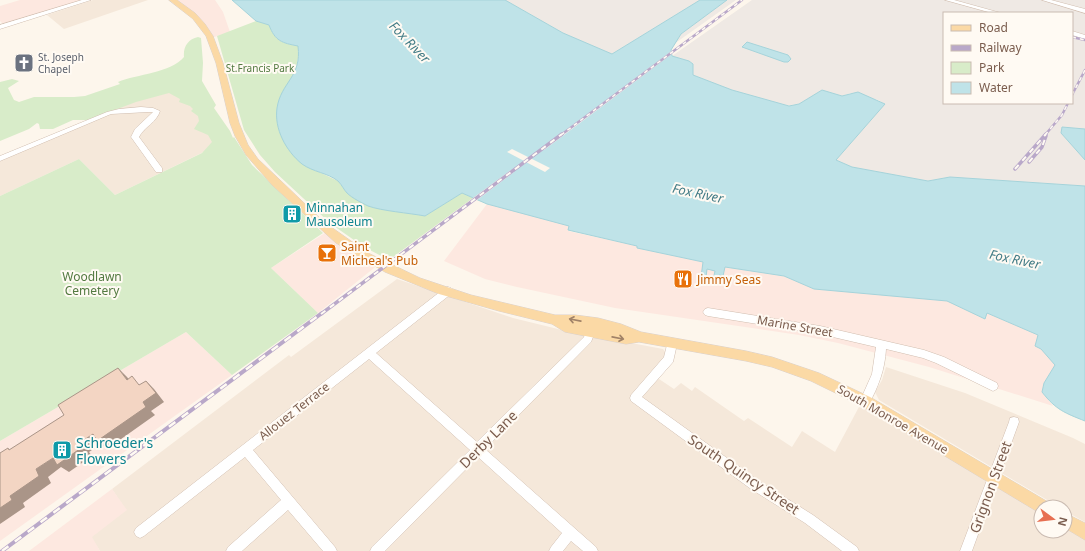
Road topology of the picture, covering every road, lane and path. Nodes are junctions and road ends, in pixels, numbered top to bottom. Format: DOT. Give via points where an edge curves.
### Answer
graph roads {
  1 [pos="88,0"];
  2 [pos="172,0"];
  3 [pos="948,0"];
  4 [pos="1045,0"];
  5 [pos="1085,11"];
  6 [pos="994,12"];
  7 [pos="0,27"];
  8 [pos="1073,33"];
  9 [pos="1085,37"];
  10 [pos="0,159"];
  11 [pos="159,170"];
  12 [pos="448,291"];
  13 [pos="708,312"];
  14 [pos="592,328"];
  15 [pos="672,344"];
  16 [pos="881,344"];
  17 [pos="369,353"];
  18 [pos="993,386"];
  19 [pos="865,401"];
  20 [pos="1014,422"];
  21 [pos="478,449"];
  22 [pos="245,450"];
  23 [pos="994,478"];
  24 [pos="289,501"];
  25 [pos="1033,501"];
  26 [pos="1073,525"];
  27 [pos="140,532"];
  28 [pos="571,532"];
  29 [pos="1085,532"];
  30 [pos="232,551"];
  31 [pos="331,551"];
  32 [pos="376,551"];
  33 [pos="555,551"];
  34 [pos="592,551"];
  35 [pos="853,551"];
  36 [pos="966,551"];
  1 -- 7 [label="street"];
  2 -- 12 [label="main road, South Monroe Avenue" via="198,19 210,36 236,128 253,160 265,173 323,228 340,240 373,261"];
  3 -- 6 [label="street"];
  4 -- 5 [label="street"];
  8 -- 9 [label="street"];
  10 -- 11 [label="street" via="116,110 150,110 157,111 156,114 135,137"];
  12 -- 14 [label="main road, South Monroe Avenue" via="554,320 565,327"];
  12 -- 17 [label="street, Allouez Terrace"];
  13 -- 16 [label="street, Marine Street" via="820,330"];
  14 -- 15 [label="main road, South Monroe Avenue" via="626,339 639,337"];
  14 -- 21 [label="street, Derby Lane" via="588,339"];
  15 -- 19 [label="main road, South Monroe Avenue" via="772,362 815,377"];
  15 -- 35 [label="street, South Quincy Street" via="669,360 636,398 755,485 810,519"];
  16 -- 18 [label="street, Marine Street" via="940,360"];
  16 -- 19 [label="street" via="876,383"];
  17 -- 21 [label="street"];
  17 -- 22 [label="street, Allouez Terrace"];
  19 -- 23 [label="main road, South Monroe Avenue"];
  20 -- 23 [label="street, Grignon Street"];
  21 -- 28 [label="street"];
  21 -- 32 [label="street, Derby Lane"];
  22 -- 24 [label="street"];
  22 -- 27 [label="street, Allouez Terrace"];
  23 -- 25 [label="main road, South Monroe Avenue"];
  23 -- 36 [label="street, Grignon Street"];
  24 -- 30 [label="street"];
  24 -- 31 [label="street"];
  26 -- 29 [label="main road"];
  28 -- 33 [label="street"];
  28 -- 34 [label="street"];
}
